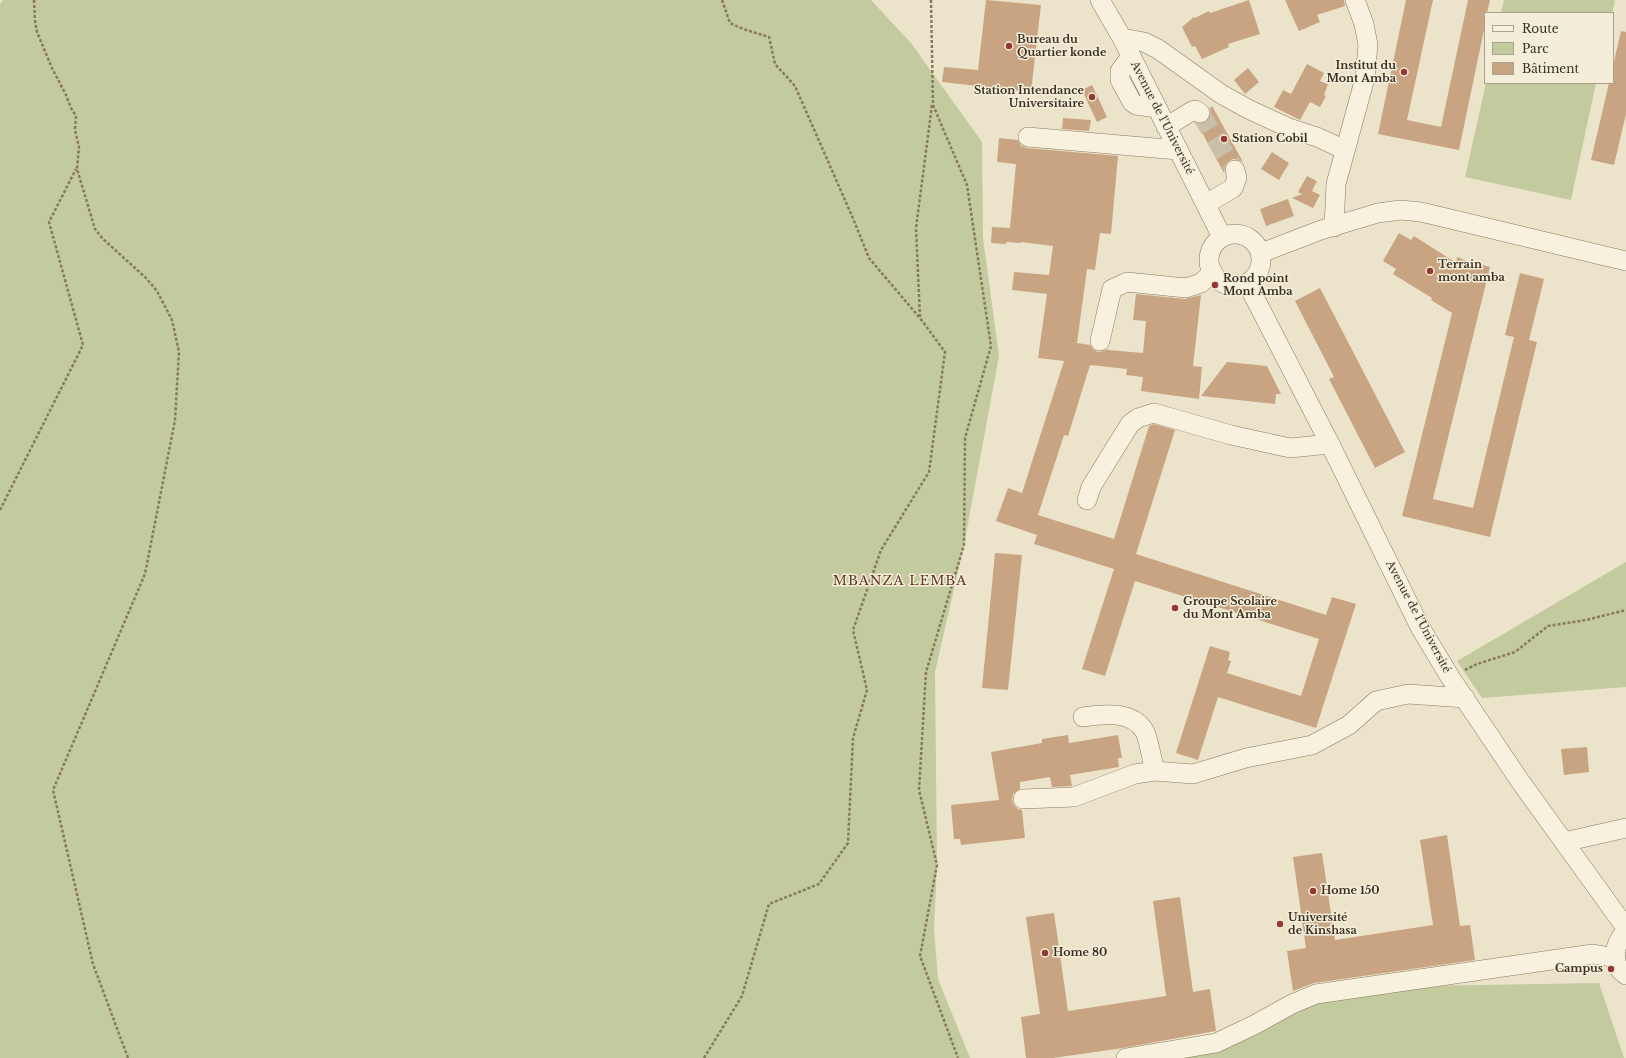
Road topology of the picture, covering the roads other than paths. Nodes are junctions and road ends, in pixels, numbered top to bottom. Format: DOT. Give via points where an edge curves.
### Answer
graph roads {
  1 [pos="1355,0"];
  2 [pos="1103,1"];
  3 [pos="1122,38"];
  4 [pos="1200,113"];
  5 [pos="1166,127"];
  6 [pos="1028,137"];
  7 [pos="1178,150"];
  8 [pos="1345,150"];
  9 [pos="1234,170"];
  10 [pos="1206,204"];
  11 [pos="1334,227"];
  12 [pos="1222,237"];
  13 [pos="1261,253"];
  14 [pos="1626,261"];
  15 [pos="1213,272"];
  16 [pos="1247,284"];
  17 [pos="1100,341"];
  18 [pos="1330,444"];
  19 [pos="1087,500"];
  20 [pos="1464,698"];
  21 [pos="1083,718"];
  22 [pos="1155,771"];
  23 [pos="1023,798"];
  24 [pos="1626,828"];
  25 [pos="1564,842"];
  26 [pos="1626,930"];
  27 [pos="1616,958"];
  28 [pos="1626,975"];
  29 [pos="1126,1058"];
  1 -- 8 [label="street" via="1368,45 1365,78"];
  2 -- 3 [label="street, Avenue de l'Université"];
  3 -- 5 [label="street, Avenue de l'Université"];
  3 -- 8 [label="street" via="1144,42 1158,49 1248,110"];
  4 -- 5 [label="street" via="1192,111"];
  5 -- 7 [label="street, Avenue de l'Université"];
  6 -- 7 [label="street"];
  7 -- 10 [label="street, Avenue de l'Université"];
  8 -- 11 [label="street" via="1336,184"];
  9 -- 10 [label="street" via="1237,178 1233,188"];
  10 -- 12 [label="street, Avenue de l'Université"];
  11 -- 13 [label="street"];
  11 -- 14 [label="street" via="1378,213 1400,210 1421,212"];
  12 -- 13 [label="street" via="1234,234 1246,236 1255,243"];
  12 -- 15 [label="street" via="1214,245 1210,256 1210,267"];
  13 -- 16 [label="street" via="1261,265 1256,276"];
  15 -- 16 [label="street" via="1224,284"];
  15 -- 17 [label="street" via="1201,283 1186,288 1126,282 1112,289"];
  16 -- 18 [label="street, Avenue de l'Université"];
  18 -- 19 [label="street" via="1290,448 1231,436 1154,413 1138,418 1130,424 1091,487"];
  18 -- 20 [label="street, Avenue de l'Université" via="1420,627"];
  20 -- 22 [label="street" via="1408,694 1376,701 1349,725 1312,745 1246,758 1193,774"];
  20 -- 25 [label="street, Avenue de l'Université"];
  21 -- 22 [label="street" via="1115,715 1134,719 1145,732"];
  22 -- 23 [label="street" via="1135,774 1074,797"];
  24 -- 25 [label="street"];
  25 -- 26 [label="street, Avenue de l'Université"];
  26 -- 27 [label="street" via="1618,939 1614,951"];
  27 -- 28 [label="street" via="1616,964"];
  27 -- 29 [label="street" via="1593,954 1316,994 1216,1043"];
}
